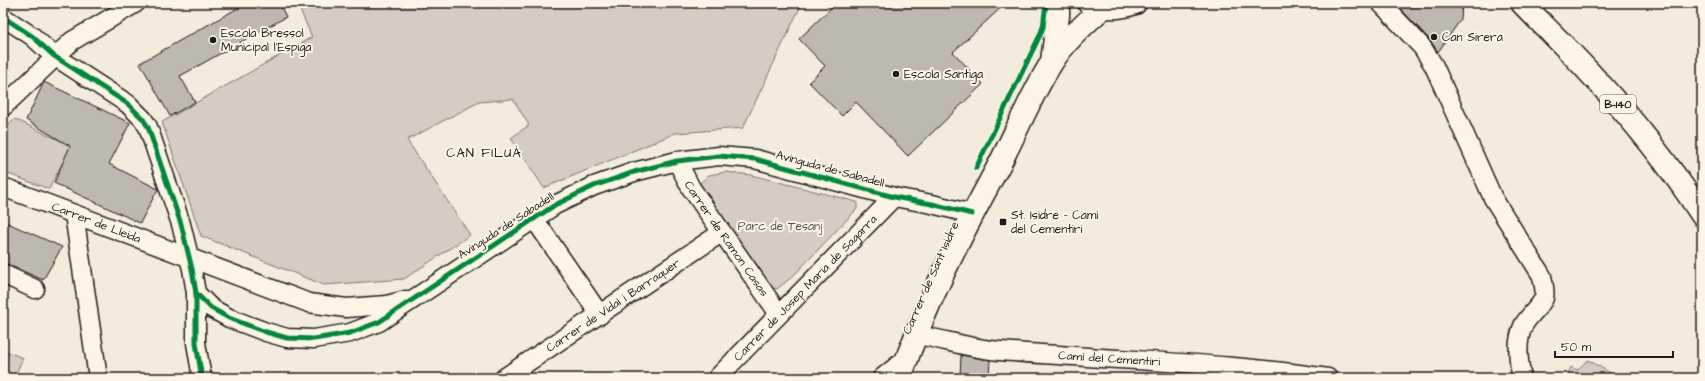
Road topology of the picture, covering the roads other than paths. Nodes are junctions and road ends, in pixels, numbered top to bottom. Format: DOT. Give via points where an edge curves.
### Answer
graph roads {
  1 [pos="136,3"];
  2 [pos="1058,3"];
  3 [pos="1135,3"];
  4 [pos="1381,3"];
  5 [pos="1522,3"];
  6 [pos="1541,3"];
  7 [pos="1096,5"];
  8 [pos="3,17"];
  9 [pos="54,56"];
  10 [pos="1052,61"];
  11 [pos="3,107"];
  12 [pos="677,161"];
  13 [pos="3,186"];
  14 [pos="894,197"];
  15 [pos="1702,198"];
  16 [pos="74,214"];
  17 [pos="972,214"];
  18 [pos="1702,215"];
  19 [pos="535,220"];
  20 [pos="721,233"];
  21 [pos="190,258"];
  22 [pos="3,274"];
  23 [pos="35,289"];
  24 [pos="196,293"];
  25 [pos="415,297"];
  26 [pos="779,314"];
  27 [pos="600,315"];
  28 [pos="917,335"];
  29 [pos="907,358"];
  30 [pos="98,378"];
  31 [pos="202,378"];
  32 [pos="504,378"];
  33 [pos="717,378"];
  34 [pos="882,378"];
  35 [pos="900,378"];
  36 [pos="1328,378"];
  37 [pos="1522,378"];
  1 -- 9 [label="street" via="72,41"];
  2 -- 10 [label="main road, Carrer de Sant Isidre"];
  3 -- 7 [label="main road" via="1123,8"];
  4 -- 37 [label="street" via="1422,48 1434,66 1493,198 1542,276 1544,298 1523,326 1518,344"];
  5 -- 18 [label="main road, B-140" via="1625,112 1680,182"];
  6 -- 15 [label="main road" via="1642,116"];
  7 -- 10 [label="main road, Carrer de Sant Isidre"];
  8 -- 9 [label="street" via="32,36"];
  9 -- 11 [label="street"];
  9 -- 21 [label="street" via="128,104 143,119 181,224"];
  10 -- 17 [label="main road, Carrer de Sant Isidre"];
  12 -- 14 [label="street, Avinguda de Sabadell" via="719,156 755,159"];
  12 -- 19 [label="street, Avinguda de Sabadell" via="594,186 555,205"];
  12 -- 20 [label="street, Carrer de Ramon Casas" via="691,188"];
  13 -- 16 [label="street, Carrer de Lleida"];
  14 -- 17 [label="street, Avinguda de Sabadell"];
  14 -- 26 [label="street, Carrer de Josep Maria de Sagarra"];
  16 -- 21 [label="street, Carrer de Lleida"];
  16 -- 30 [label="street"];
  17 -- 28 [label="main road, Carrer de Sant Isidre"];
  19 -- 25 [label="street, Avinguda de Sabadell"];
  19 -- 27 [label="street"];
  20 -- 26 [label="street, Carrer de Ramon Casas"];
  20 -- 27 [label="street, Carrer de Vidal i Barraquer"];
  21 -- 24 [label="street"];
  21 -- 25 [label="street, Avinguda de Sabadell" via="309,303 346,308 387,304"];
  22 -- 23 [label="street"];
  24 -- 25 [label="street, Avinguda de Sabadell" via="211,308 229,318 287,338 314,339 350,333 379,322"];
  24 -- 31 [label="street" via="196,342"];
  26 -- 33 [label="street, Carrer de Josep Maria de Sagarra"];
  27 -- 32 [label="street, Carrer de Vidal i Barraquer"];
  28 -- 29 [label="main road, Carrer de Sant Isidre"];
  28 -- 36 [label="street, Camí del Cementiri" via="993,350 1173,363"];
  29 -- 34 [label="street"];
  29 -- 35 [label="main road, Carrer de Sant Isidre"];
}
